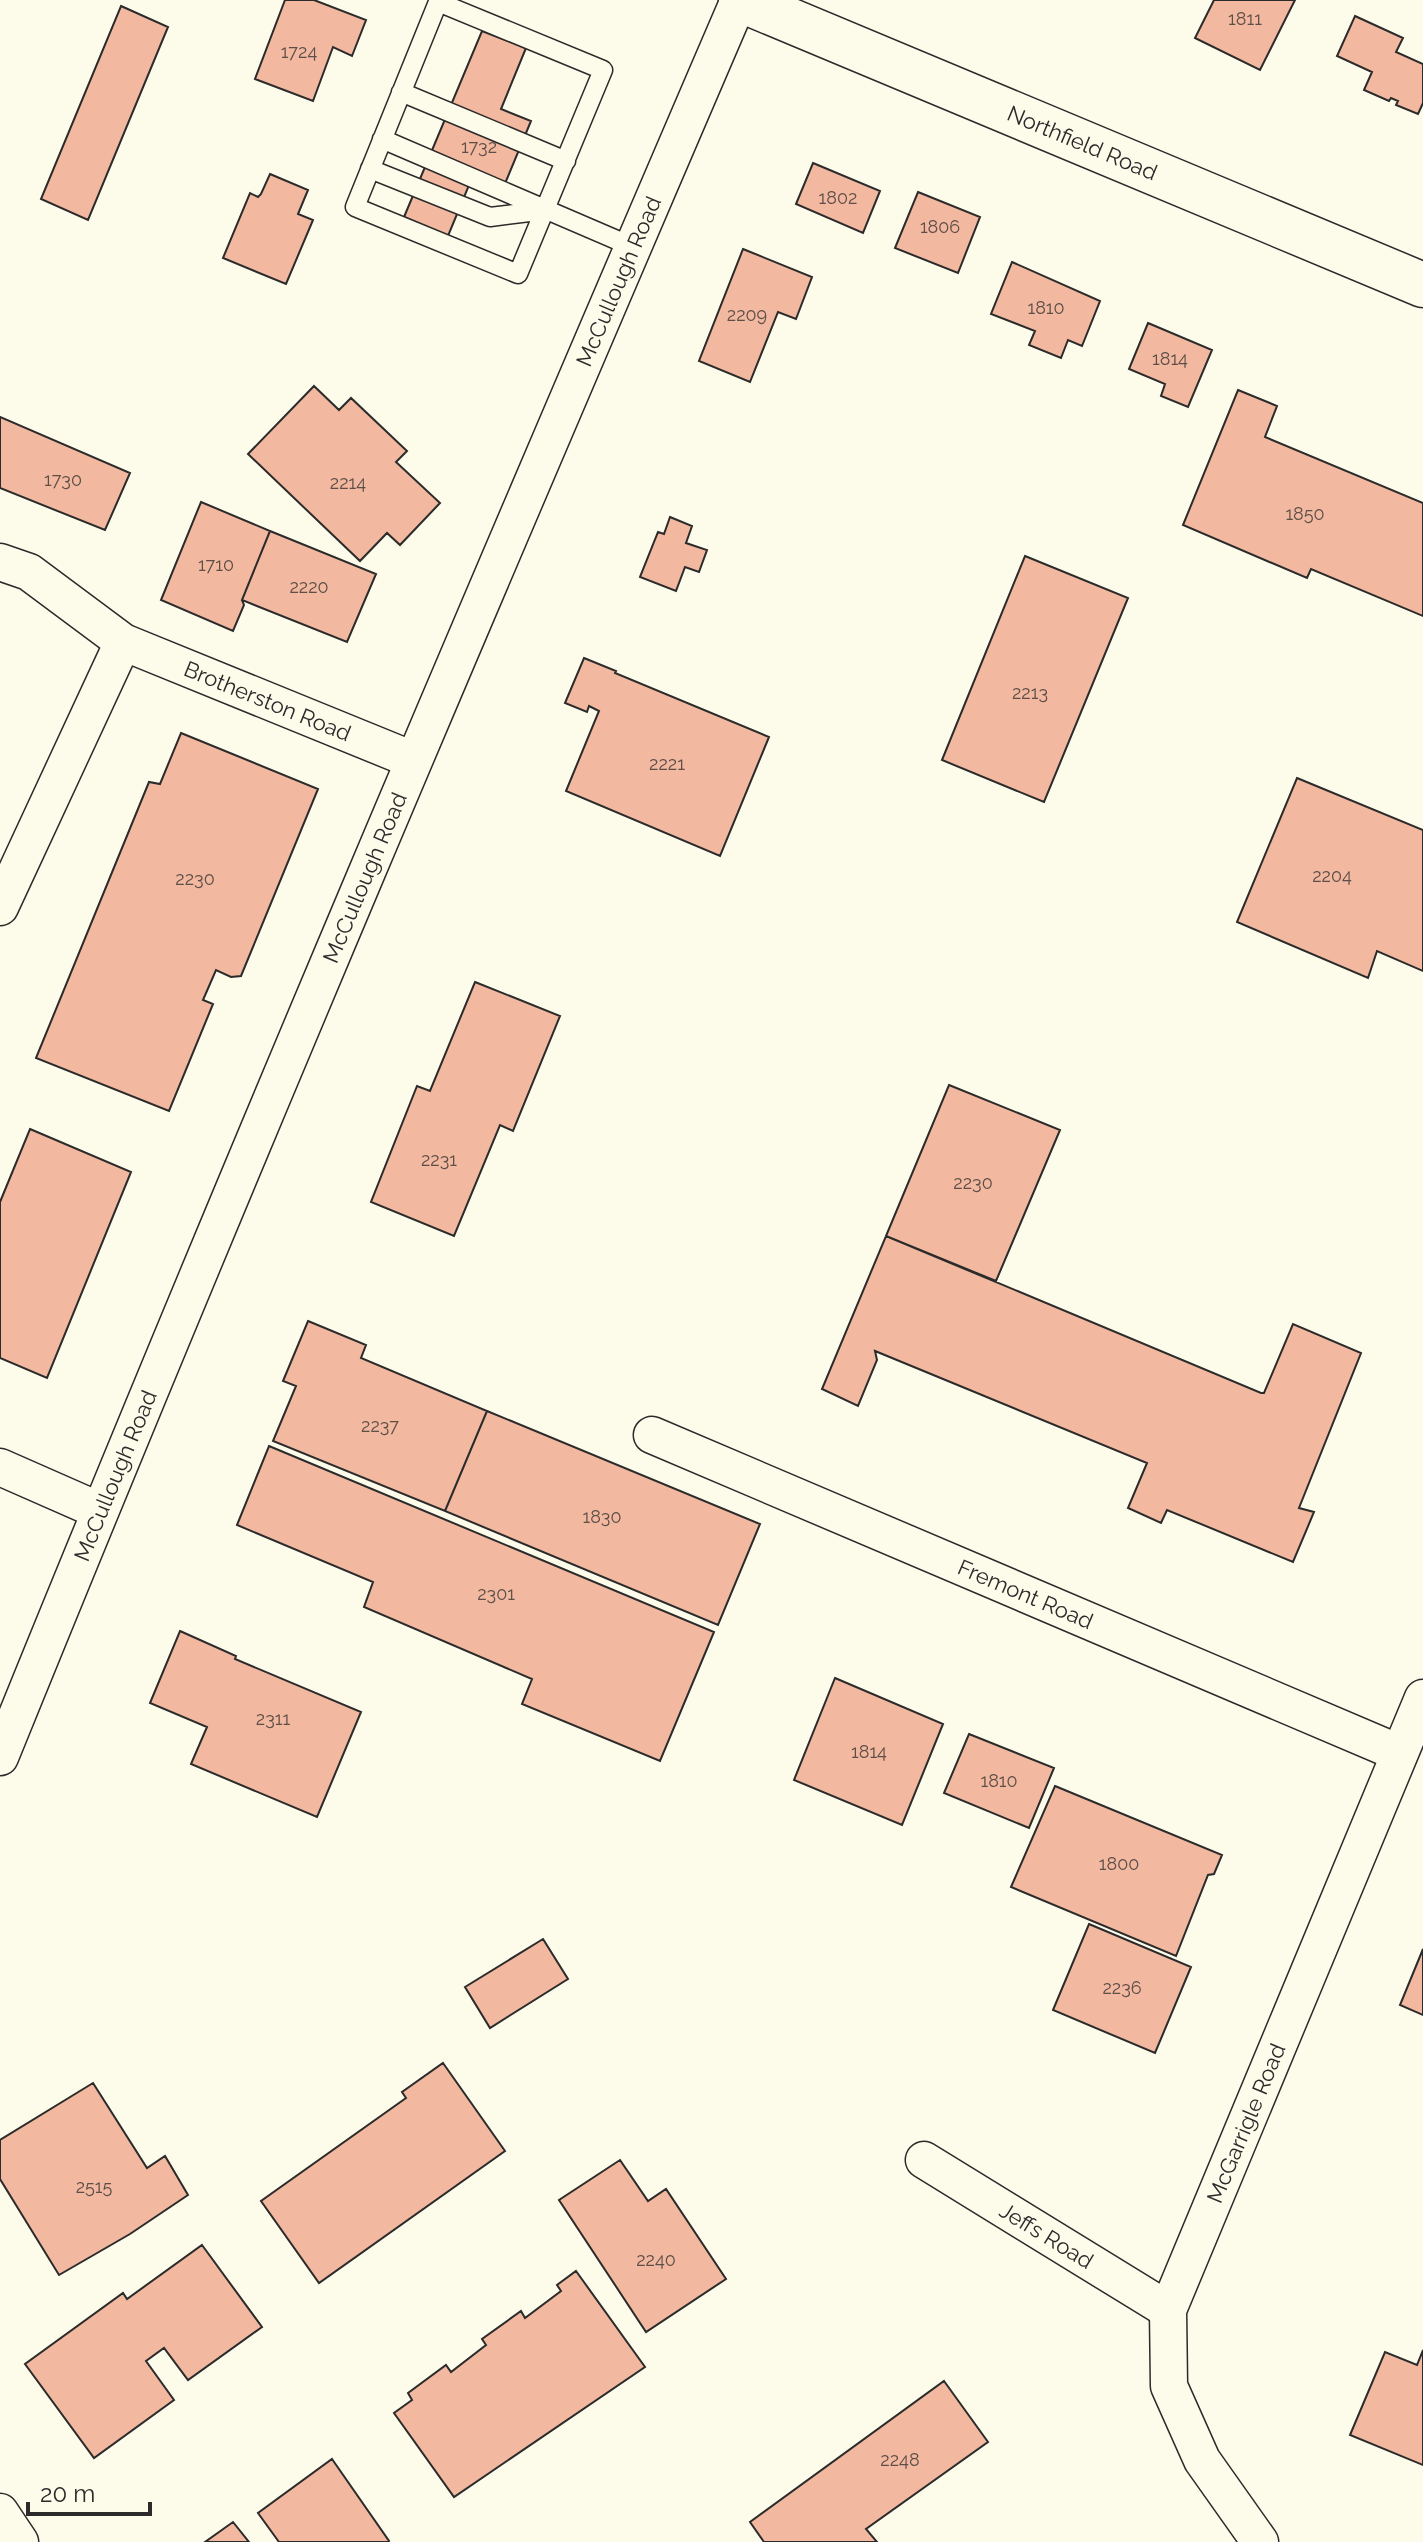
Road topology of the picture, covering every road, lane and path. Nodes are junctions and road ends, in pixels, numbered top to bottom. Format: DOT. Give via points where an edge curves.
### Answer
graph roads {
  1 [pos="740,0"];
  2 [pos="401,92"];
  3 [pos="382,139"];
  4 [pos="566,161"];
  5 [pos="370,169"];
  6 [pos="547,210"];
  7 [pos="633,247"];
  8 [pos="1423,285"];
  9 [pos="0,562"];
  10 [pos="123,642"];
  11 [pos="413,760"];
  12 [pos="0,907"];
  13 [pos="652,1435"];
  14 [pos="0,1467"];
  15 [pos="100,1511"];
  16 [pos="1423,1698"];
  17 [pos="1399,1753"];
  18 [pos="0,1757"];
  19 [pos="924,2160"];
  20 [pos="1168,2310"];
  21 [pos="0,2512"];
  22 [pos="20,2542"];
  23 [pos="1260,2542"];
  1 -- 7 [label="street, McCullough Road"];
  1 -- 8 [label="street, Northfield Road"];
  2 -- 3 [label="lane"];
  2 -- 4 [label="lane"];
  2 -- 4 [label="lane" via="438,2 603,70"];
  3 -- 5 [label="lane"];
  3 -- 6 [label="lane"];
  4 -- 6 [label="lane"];
  5 -- 6 [label="lane" via="490,217"];
  5 -- 6 [label="lane" via="355,207 518,274"];
  6 -- 7 [label="lane"];
  7 -- 11 [label="street, McCullough Road"];
  9 -- 10 [label="street, Brotherston Road" via="29,572"];
  10 -- 11 [label="street, Brotherston Road"];
  10 -- 12 [label="street"];
  11 -- 15 [label="street, McCullough Road"];
  13 -- 17 [label="street, Fremont Road"];
  14 -- 15 [label="street"];
  15 -- 18 [label="street, McCullough Road"];
  16 -- 17 [label="street, McGarrigle Road"];
  17 -- 20 [label="street, McGarrigle Road"];
  19 -- 20 [label="street, Jeffs Road"];
  20 -- 23 [label="street, McGarrigle Road" via="1169,2386 1202,2460"];
  21 -- 22 [label="street"];
}
